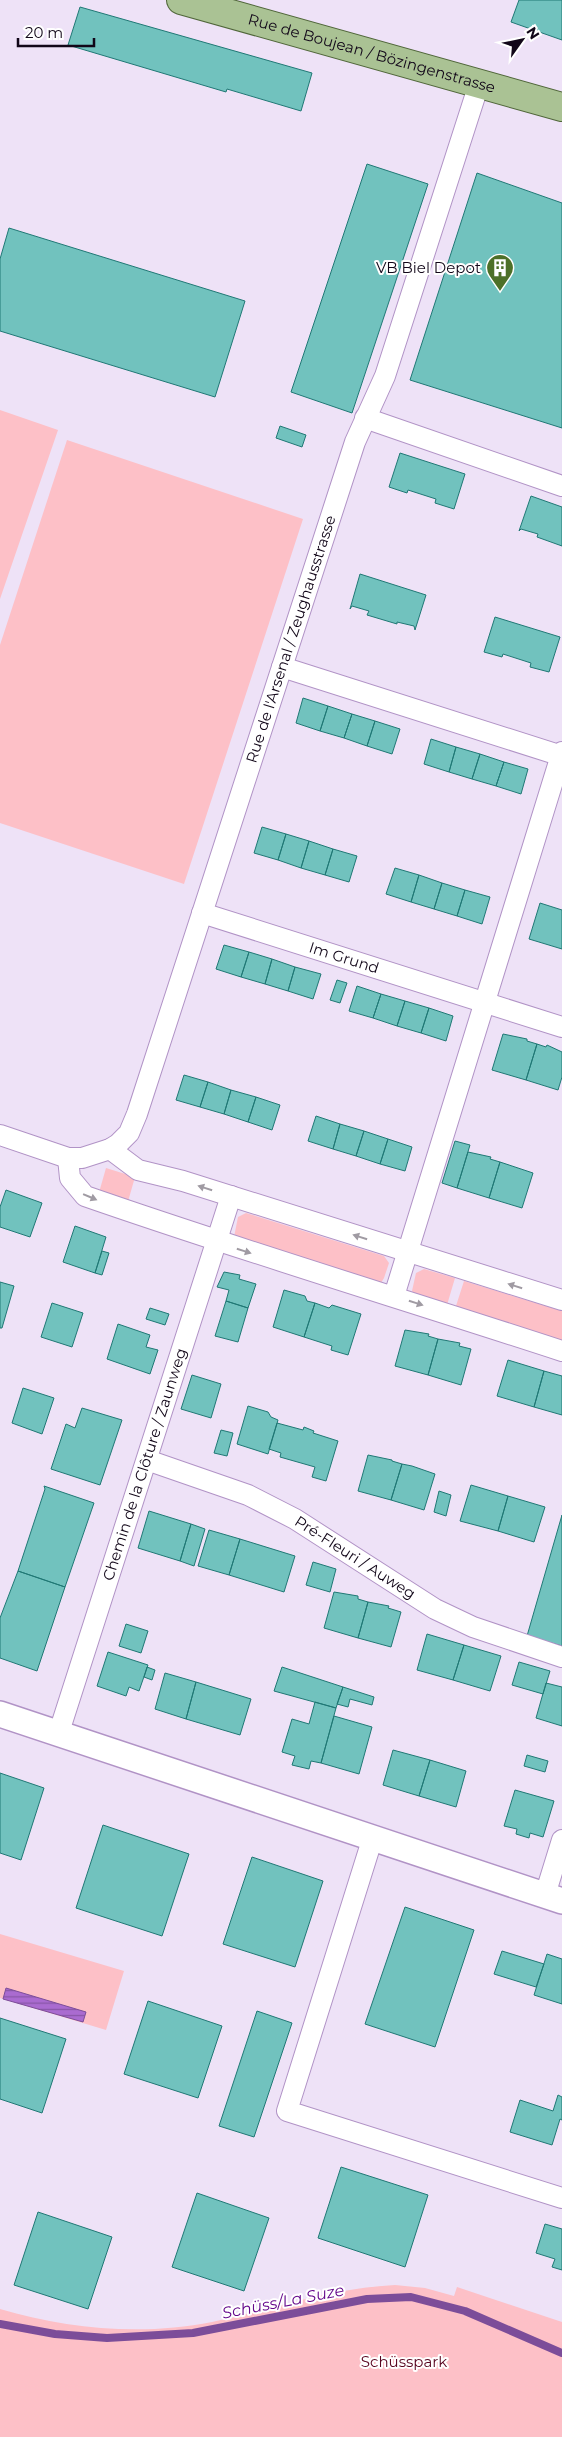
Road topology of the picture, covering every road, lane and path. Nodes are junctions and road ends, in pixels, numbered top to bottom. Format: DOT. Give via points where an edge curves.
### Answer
graph roads {
  1 [pos="181,0"];
  2 [pos="479,84"];
  3 [pos="562,106"];
  4 [pos="366,418"];
  5 [pos="562,486"];
  6 [pos="282,667"];
  7 [pos="562,754"];
  8 [pos="202,913"];
  9 [pos="485,1003"];
  10 [pos="562,1027"];
  11 [pos="0,1135"];
  12 [pos="110,1149"];
  13 [pos="68,1158"];
  14 [pos="231,1196"];
  15 [pos="217,1242"];
  16 [pos="408,1253"];
  17 [pos="394,1296"];
  18 [pos="562,1300"];
  19 [pos="562,1350"];
  20 [pos="147,1460"];
  21 [pos="562,1657"];
  22 [pos="0,1714"];
  23 [pos="59,1732"];
  24 [pos="373,1837"];
  25 [pos="562,1840"];
  26 [pos="554,1898"];
  27 [pos="562,2198"];
  1 -- 2 [label="main road, Rue de Boujean / Bözingenstrasse"];
  2 -- 3 [label="main road, Rue de Boujean / Bözingenstrasse"];
  2 -- 4 [label="street, Rue de l'Arsenal / Zeughausstrasse" via="385,376"];
  4 -- 5 [label="street"];
  4 -- 6 [label="street, Rue de l'Arsenal / Zeughausstrasse" via="355,442"];
  6 -- 7 [label="street"];
  6 -- 8 [label="street, Rue de l'Arsenal / Zeughausstrasse"];
  7 -- 9 [label="street"];
  8 -- 9 [label="street, Im Grund"];
  8 -- 12 [label="street, Rue de l'Arsenal / Zeughausstrasse" via="137,1114 125,1138"];
  9 -- 10 [label="street, Im Grund"];
  9 -- 16 [label="street"];
  11 -- 13 [label="street"];
  12 -- 13 [label="street, Rue de l'Arsenal / Zeughausstrasse" via="82,1158"];
  14 -- 12 [label="street, one-way" via="138,1170"];
  13 -- 15 [label="street, one-way" via="70,1178 85,1196"];
  14 -- 15 [label="street, Chemin de la Clôture / Zaunweg"];
  16 -- 14 [label="street, one-way"];
  15 -- 17 [label="street, one-way"];
  15 -- 20 [label="street, Chemin de la Clôture / Zaunweg"];
  16 -- 17 [label="street"];
  18 -- 16 [label="street, one-way"];
  17 -- 19 [label="street, one-way"];
  20 -- 21 [label="street, Pré-Fleuri / Auweg" via="248,1495 295,1519 435,1609 473,1627"];
  20 -- 23 [label="street, Chemin de la Clôture / Zaunweg"];
  22 -- 23 [label="street"];
  23 -- 24 [label="street"];
  24 -- 26 [label="street"];
  24 -- 27 [label="street" via="287,2111"];
  25 -- 26 [label="street"];
}
